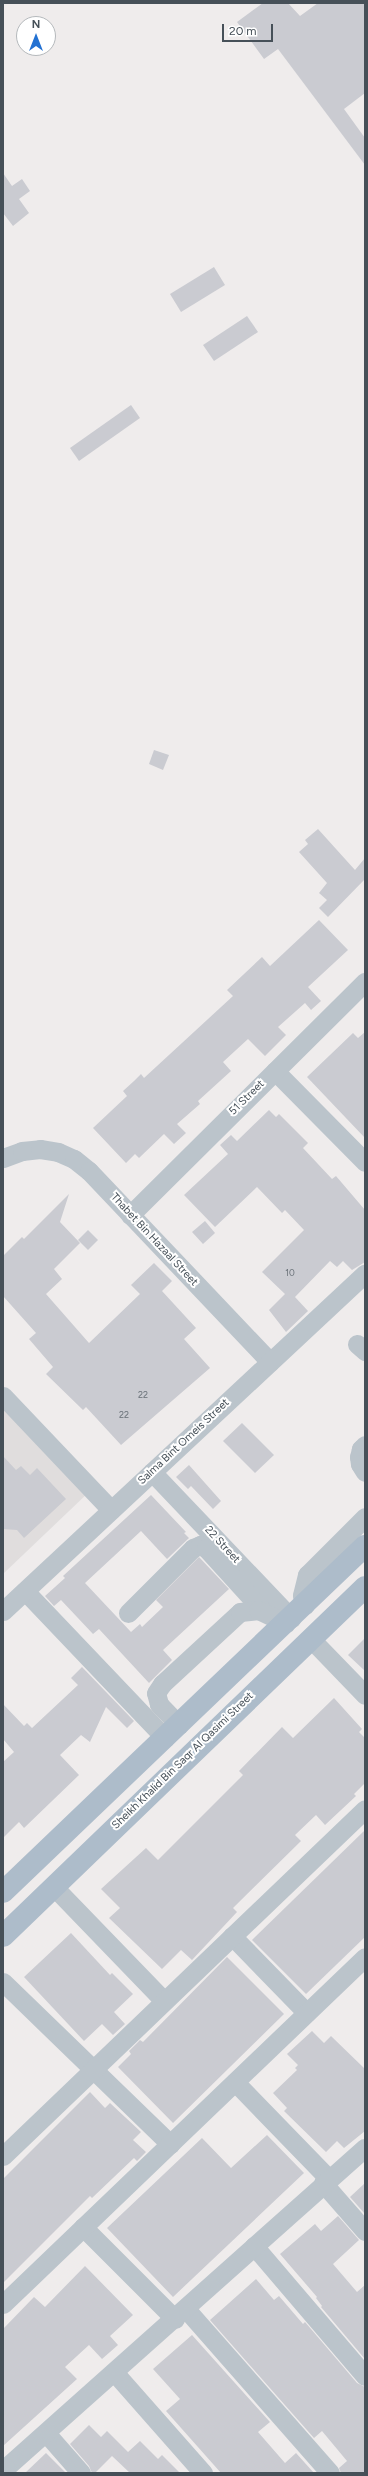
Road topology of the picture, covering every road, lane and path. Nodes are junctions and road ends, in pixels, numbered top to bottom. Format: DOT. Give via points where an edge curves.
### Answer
graph roads {
  1 [pos="365,982"];
  2 [pos="275,1071"];
  3 [pos="3,1158"];
  4 [pos="365,1162"];
  5 [pos="130,1215"];
  6 [pos="365,1273"];
  7 [pos="270,1362"];
  8 [pos="3,1396"];
  9 [pos="365,1445"];
  10 [pos="152,1472"];
  11 [pos="365,1472"];
  12 [pos="112,1510"];
  13 [pos="365,1517"];
  14 [pos="365,1546"];
  15 [pos="365,1587"];
  16 [pos="25,1591"];
  17 [pos="3,1611"];
  18 [pos="264,1612"];
  19 [pos="128,1613"];
  20 [pos="294,1615"];
  21 [pos="311,1639"];
  22 [pos="365,1695"];
  23 [pos="172,1732"];
  24 [pos="365,1809"];
  25 [pos="54,1887"];
  26 [pos="3,1892"];
  27 [pos="3,1936"];
  28 [pos="232,1936"];
  29 [pos="365,1957"];
  30 [pos="3,1982"];
  31 [pos="164,2001"];
  32 [pos="307,2012"];
  33 [pos="93,2069"];
  34 [pos="235,2082"];
  35 [pos="170,2144"];
  36 [pos="365,2148"];
  37 [pos="3,2156"];
  38 [pos="326,2181"];
  39 [pos="83,2227"];
  40 [pos="365,2231"];
  41 [pos="254,2246"];
  42 [pos="3,2304"];
  43 [pos="180,2314"];
  44 [pos="114,2372"];
  45 [pos="365,2376"];
  46 [pos="46,2433"];
  47 [pos="3,2470"];
  48 [pos="81,2473"];
  49 [pos="203,2473"];
  50 [pos="330,2473"];
  1 -- 2 [label="street, 51 Street"];
  2 -- 4 [label="street"];
  2 -- 5 [label="street, 51 Street"];
  3 -- 5 [label="street, Thabet Bin Hazaal Street" via="22,1151 40,1149 58,1152 74,1159 89,1171"];
  5 -- 7 [label="street, Thabet Bin Hazaal Street"];
  6 -- 7 [label="street, Salma Bint Omeis Street"];
  7 -- 10 [label="street, Salma Bint Omeis Street"];
  8 -- 12 [label="street"];
  9 -- 11 [label="street" via="359,1456"];
  10 -- 12 [label="street, Salma Bint Omeis Street"];
  10 -- 20 [label="street, 22 Street"];
  12 -- 16 [label="street, Salma Bint Omeis Street"];
  13 -- 20 [label="street" via="307,1575"];
  14 -- 20 [label="main road"];
  15 -- 21 [label="main road, Sheikh Khalid Bin Saqr Al Qasimi Street"];
  16 -- 17 [label="street, Salma Bint Omeis Street"];
  16 -- 23 [label="street"];
  18 -- 19 [label="street" via="206,1548 200,1545 193,1548"];
  18 -- 20 [label="street"];
  18 -- 23 [label="street" via="252,1609 240,1612 158,1689 157,1699"];
  20 -- 23 [label="main road"];
  21 -- 22 [label="street"];
  21 -- 25 [label="main road, Sheikh Khalid Bin Saqr Al Qasimi Street"];
  23 -- 26 [label="main road"];
  24 -- 28 [label="street"];
  25 -- 27 [label="main road, Sheikh Khalid Bin Saqr Al Qasimi Street"];
  25 -- 31 [label="street"];
  28 -- 31 [label="street"];
  28 -- 32 [label="street"];
  29 -- 32 [label="street"];
  30 -- 33 [label="street"];
  31 -- 33 [label="street"];
  32 -- 34 [label="street"];
  33 -- 35 [label="street"];
  33 -- 37 [label="street"];
  34 -- 35 [label="street"];
  34 -- 38 [label="street"];
  35 -- 39 [label="street"];
  36 -- 38 [label="street"];
  38 -- 40 [label="street"];
  38 -- 41 [label="street"];
  39 -- 42 [label="street"];
  39 -- 43 [label="street"];
  41 -- 43 [label="street"];
  41 -- 45 [label="street"];
  43 -- 44 [label="street"];
  43 -- 50 [label="street"];
  44 -- 46 [label="street"];
  44 -- 49 [label="street"];
  46 -- 47 [label="street"];
  46 -- 48 [label="street"];
}
